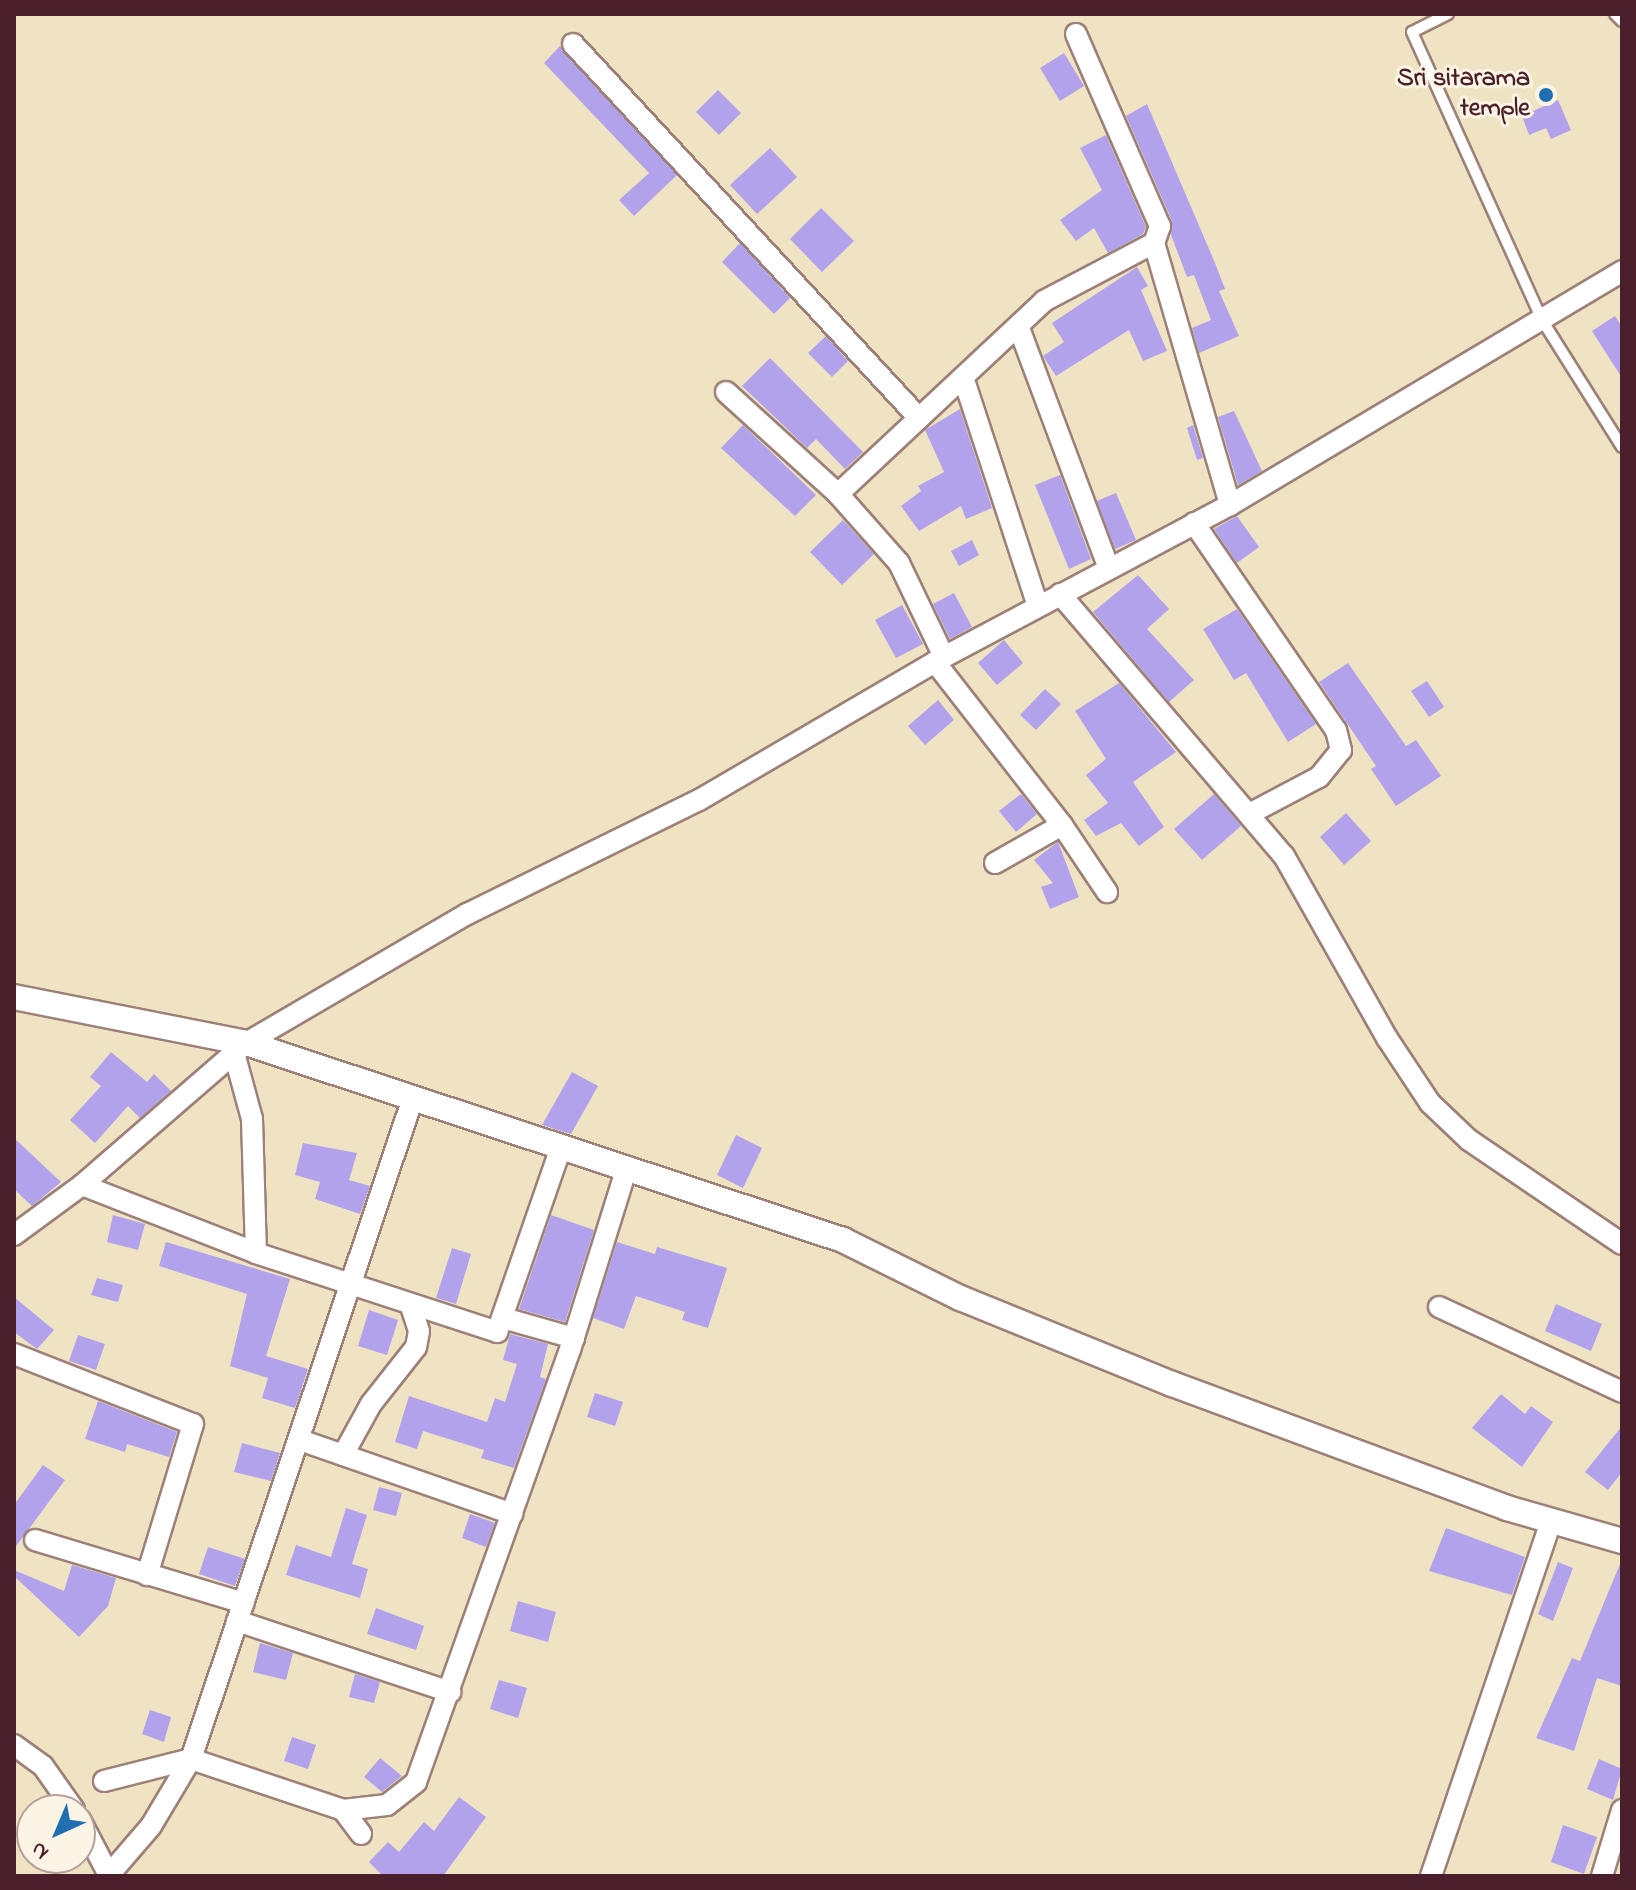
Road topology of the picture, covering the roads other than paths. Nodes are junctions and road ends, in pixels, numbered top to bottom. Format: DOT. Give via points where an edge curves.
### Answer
graph roads {
  1 [pos="1448,14"];
  2 [pos="1615,14"];
  3 [pos="1622,21"];
  4 [pos="1076,34"];
  5 [pos="573,44"];
  6 [pos="1154,243"];
  7 [pos="1622,271"];
  8 [pos="1542,320"];
  9 [pos="1019,328"];
  10 [pos="964,380"];
  11 [pos="726,392"];
  12 [pos="919,418"];
  13 [pos="1622,447"];
  14 [pos="838,494"];
  15 [pos="1230,505"];
  16 [pos="1194,523"];
  17 [pos="1109,569"];
  18 [pos="1060,594"];
  19 [pos="1038,606"];
  20 [pos="940,660"];
  21 [pos="1249,814"];
  22 [pos="1062,825"];
  23 [pos="995,863"];
  24 [pos="1107,892"];
  25 [pos="14,997"];
  26 [pos="240,1048"];
  27 [pos="413,1098"];
  28 [pos="560,1150"];
  29 [pos="627,1167"];
  30 [pos="82,1185"];
  31 [pos="15,1232"];
  32 [pos="1622,1244"];
  33 [pos="256,1253"];
  34 [pos="353,1284"];
  35 [pos="411,1306"];
  36 [pos="1439,1307"];
  37 [pos="503,1318"];
  38 [pos="574,1338"];
  39 [pos="14,1354"];
  40 [pos="1622,1392"];
  41 [pos="300,1440"];
  42 [pos="343,1455"];
  43 [pos="512,1514"];
  44 [pos="1551,1521"];
  45 [pos="35,1540"];
  46 [pos="1622,1541"];
  47 [pos="147,1575"];
  48 [pos="241,1612"];
  49 [pos="450,1692"];
  50 [pos="14,1745"];
  51 [pos="191,1759"];
  52 [pos="104,1781"];
  53 [pos="63,1794"];
  54 [pos="343,1810"];
  55 [pos="1622,1810"];
  56 [pos="361,1834"];
  57 [pos="96,1851"];
  58 [pos="109,1876"];
  59 [pos="1431,1876"];
  60 [pos="1602,1876"];
  1 -- 8 [label="lane" via="1412,32"];
  2 -- 3 [label="lane"];
  4 -- 6 [label="street" via="1160,226"];
  5 -- 12 [label="street"];
  6 -- 9 [label="street" via="1044,301"];
  6 -- 15 [label="street"];
  7 -- 8 [label="street"];
  8 -- 13 [label="lane"];
  8 -- 15 [label="street"];
  9 -- 10 [label="street"];
  9 -- 17 [label="street"];
  10 -- 12 [label="street"];
  10 -- 19 [label="street"];
  11 -- 14 [label="street"];
  12 -- 14 [label="street"];
  14 -- 20 [label="street" via="899,563"];
  15 -- 16 [label="street"];
  16 -- 17 [label="street"];
  16 -- 21 [label="street" via="1336,730 1341,750 1319,777"];
  17 -- 18 [label="street"];
  18 -- 19 [label="street"];
  18 -- 21 [label="street"];
  19 -- 20 [label="street"];
  20 -- 22 [label="street"];
  20 -- 26 [label="street" via="699,800 467,914"];
  21 -- 32 [label="street" via="1284,856 1430,1103 1469,1140"];
  22 -- 23 [label="street"];
  22 -- 24 [label="street"];
  25 -- 26 [label="street"];
  26 -- 27 [label="street"];
  26 -- 30 [label="street"];
  26 -- 33 [label="street" via="252,1119"];
  27 -- 28 [label="street"];
  27 -- 34 [label="street"];
  28 -- 29 [label="street"];
  28 -- 37 [label="street"];
  29 -- 38 [label="street"];
  29 -- 44 [label="street" via="843,1240 1010,1320"];
  30 -- 31 [label="street"];
  30 -- 33 [label="street"];
  33 -- 34 [label="street"];
  34 -- 35 [label="street"];
  34 -- 41 [label="street"];
  35 -- 37 [label="street" via="497,1332"];
  35 -- 42 [label="street" via="419,1331 416,1347 371,1404"];
  36 -- 40 [label="street"];
  37 -- 38 [label="street"];
  38 -- 43 [label="street"];
  39 -- 47 [label="street" via="193,1424"];
  41 -- 42 [label="street"];
  41 -- 48 [label="street"];
  42 -- 43 [label="street"];
  43 -- 49 [label="street"];
  44 -- 46 [label="street"];
  44 -- 59 [label="street"];
  45 -- 47 [label="street"];
  47 -- 48 [label="street"];
  48 -- 49 [label="street"];
  48 -- 51 [label="street"];
  49 -- 54 [label="street" via="416,1782 387,1805"];
  50 -- 53 [label="street" via="43,1766"];
  51 -- 52 [label="street"];
  51 -- 54 [label="street"];
  51 -- 58 [label="street" via="151,1826"];
  54 -- 56 [label="street"];
  55 -- 60 [label="street"];
  57 -- 58 [label="street"];
}
